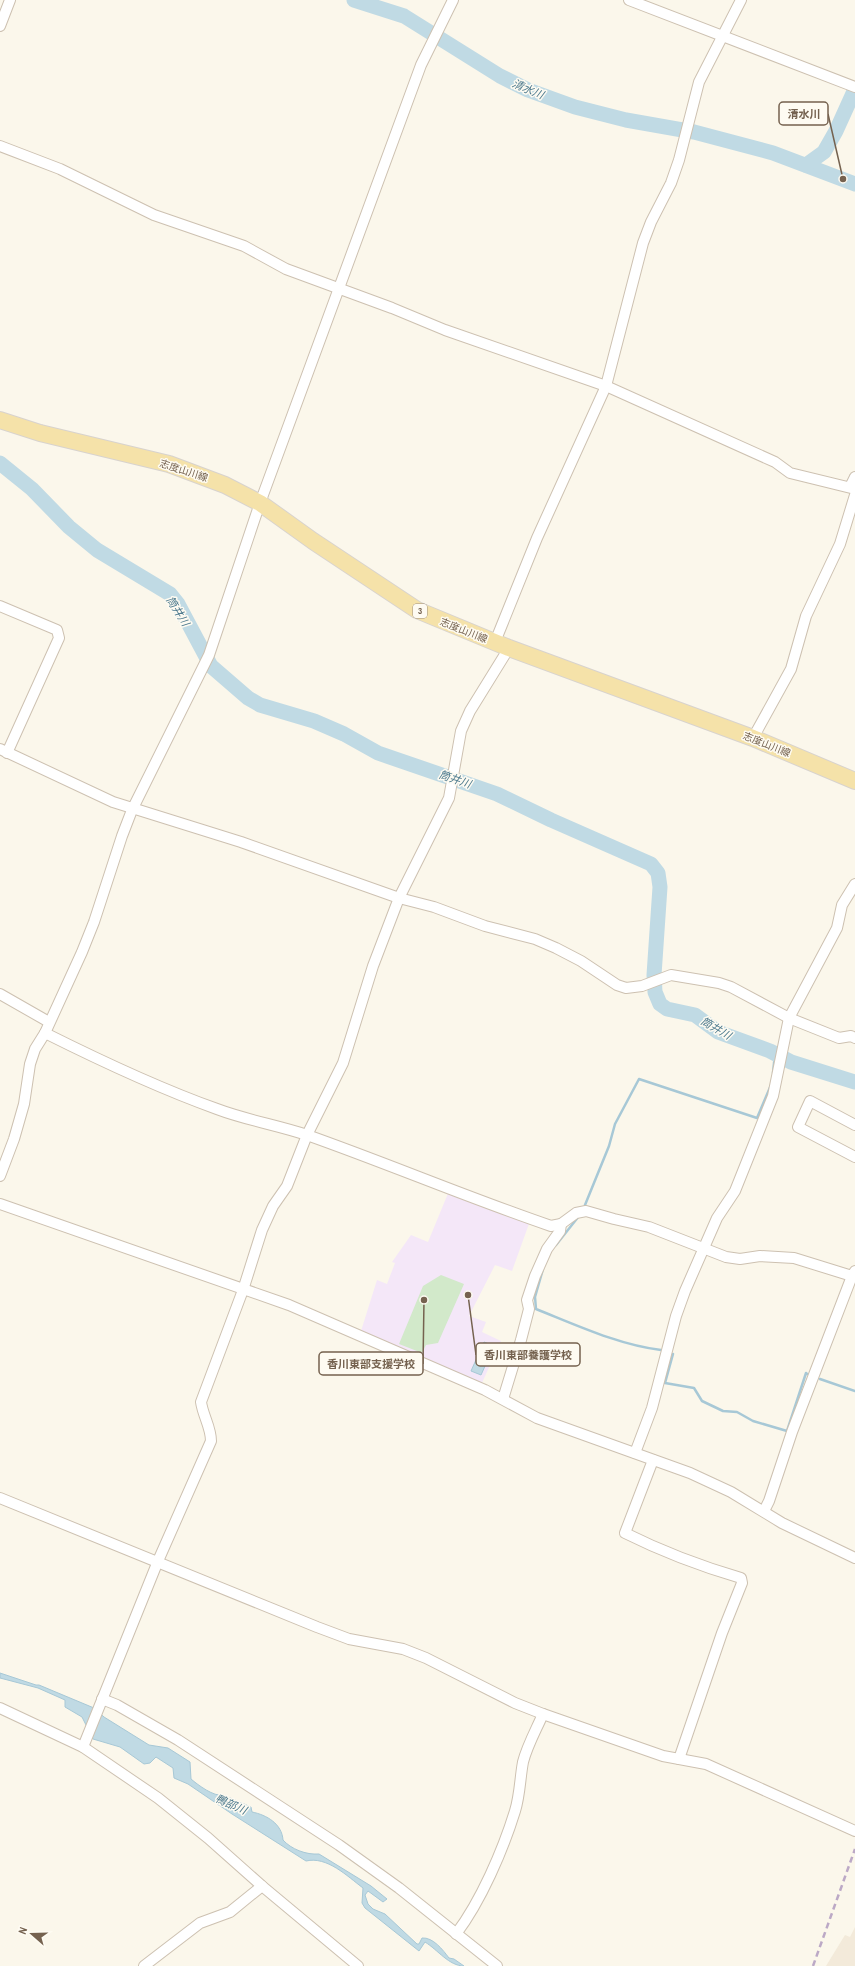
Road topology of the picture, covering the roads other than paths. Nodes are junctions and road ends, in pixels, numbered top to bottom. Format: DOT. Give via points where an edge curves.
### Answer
graph roads {
  1 [pos="10,0"];
  2 [pos="453,0"];
  3 [pos="629,0"];
  4 [pos="741,0"];
  5 [pos="0,26"];
  6 [pos="723,36"];
  7 [pos="852,85"];
  8 [pos="0,146"];
  9 [pos="338,289"];
  10 [pos="606,386"];
  11 [pos="0,420"];
  12 [pos="855,477"];
  13 [pos="853,490"];
  14 [pos="260,504"];
  15 [pos="0,606"];
  16 [pos="502,645"];
  17 [pos="754,738"];
  18 [pos="4,751"];
  19 [pos="855,781"];
  20 [pos="132,810"];
  21 [pos="855,884"];
  22 [pos="399,898"];
  23 [pos="0,994"];
  24 [pos="789,1018"];
  25 [pos="49,1022"];
  26 [pos="45,1032"];
  27 [pos="855,1038"];
  28 [pos="855,1126"];
  29 [pos="307,1135"];
  30 [pos="855,1157"];
  31 [pos="0,1176"];
  32 [pos="0,1204"];
  33 [pos="561,1224"];
  34 [pos="704,1248"];
  35 [pos="854,1274"];
  36 [pos="243,1290"];
  37 [pos="503,1399"];
  38 [pos="636,1453"];
  39 [pos="653,1460"];
  40 [pos="0,1498"];
  41 [pos="764,1512"];
  42 [pos="855,1558"];
  43 [pos="158,1561"];
  44 [pos="101,1702"];
  45 [pos="0,1708"];
  46 [pos="543,1714"];
  47 [pos="84,1744"];
  48 [pos="679,1759"];
  49 [pos="855,1831"];
  50 [pos="262,1886"];
  51 [pos="456,1934"];
  52 [pos="144,1966"];
  53 [pos="358,1966"];
  54 [pos="497,1966"];
  1 -- 5 [label="street"];
  2 -- 9 [label="street" via="421,65"];
  3 -- 6 [label="street"];
  4 -- 6 [label="street"];
  6 -- 7 [label="street"];
  6 -- 10 [label="street" via="699,82 671,183 643,243"];
  8 -- 9 [label="street" via="60,169 154,215 244,246 286,269"];
  9 -- 10 [label="street"];
  9 -- 14 [label="street"];
  10 -- 13 [label="street" via="775,462 790,473"];
  10 -- 16 [label="street" via="534,545"];
  11 -- 14 [label="main road, 志度山川線 / 3" via="40,433 182,468 225,485"];
  12 -- 13 [label="street"];
  13 -- 17 [label="street" via="840,544 806,616 791,669"];
  14 -- 16 [label="main road, 志度山川線 / 3" via="417,610"];
  14 -- 20 [label="street" via="209,655"];
  15 -- 18 [label="street" via="57,630 59,638"];
  16 -- 17 [label="main road, 志度山川線 / 3"];
  16 -- 22 [label="street" via="461,731 449,798"];
  17 -- 19 [label="main road, 志度山川線 / 3"];
  18 -- 20 [label="street"];
  20 -- 22 [label="street" via="241,842"];
  20 -- 25 [label="street" via="94,922"];
  21 -- 24 [label="street" via="842,905 837,928"];
  22 -- 24 [label="street" via="535,939 582,961 617,985 626,988 649,984 671,975 680,976 731,987"];
  22 -- 29 [label="street" via="371,973 343,1063"];
  23 -- 25 [label="street"];
  24 -- 27 [label="street" via="839,1038"];
  24 -- 34 [label="street" via="774,1096 735,1191 717,1218"];
  25 -- 26 [label="street"];
  26 -- 29 [label="street" via="106,1064 216,1109"];
  26 -- 31 [label="street" via="35,1048 24,1104"];
  28 -- 30 [label="street" via="810,1101 798,1127"];
  29 -- 33 [label="street" via="527,1218 551,1226"];
  29 -- 36 [label="street" via="287,1186 273,1206 262,1230"];
  32 -- 36 [label="street"];
  33 -- 34 [label="street" via="576,1213 586,1211 648,1227"];
  33 -- 37 [label="street" via="560,1231 535,1276 527,1300 529,1309"];
  34 -- 35 [label="street" via="726,1257 740,1259 760,1256 794,1258"];
  34 -- 38 [label="street" via="676,1316 652,1408"];
  35 -- 41 [label="street" via="792,1432"];
  36 -- 37 [label="street" via="336,1324"];
  36 -- 43 [label="street" via="201,1402 211,1430 211,1441"];
  37 -- 38 [label="street" via="537,1418"];
  38 -- 39 [label="street"];
  39 -- 41 [label="street" via="731,1492"];
  39 -- 48 [label="street" via="625,1533 661,1551 741,1578 742,1583"];
  40 -- 43 [label="street"];
  41 -- 42 [label="street" via="802,1534"];
  43 -- 44 [label="street"];
  43 -- 46 [label="street" via="342,1637 426,1658 515,1703"];
  44 -- 47 [label="street"];
  44 -- 51 [label="street" via="117,1705 178,1740 339,1845 399,1888"];
  45 -- 47 [label="street"];
  46 -- 48 [label="street" via="663,1756"];
  46 -- 51 [label="street" via="525,1756 516,1810 505,1840 470,1914"];
  47 -- 50 [label="street" via="158,1798"];
  48 -- 49 [label="street" via="706,1764"];
  50 -- 52 [label="street" via="230,1912 200,1923"];
  50 -- 53 [label="street"];
  51 -- 54 [label="street"];
}
